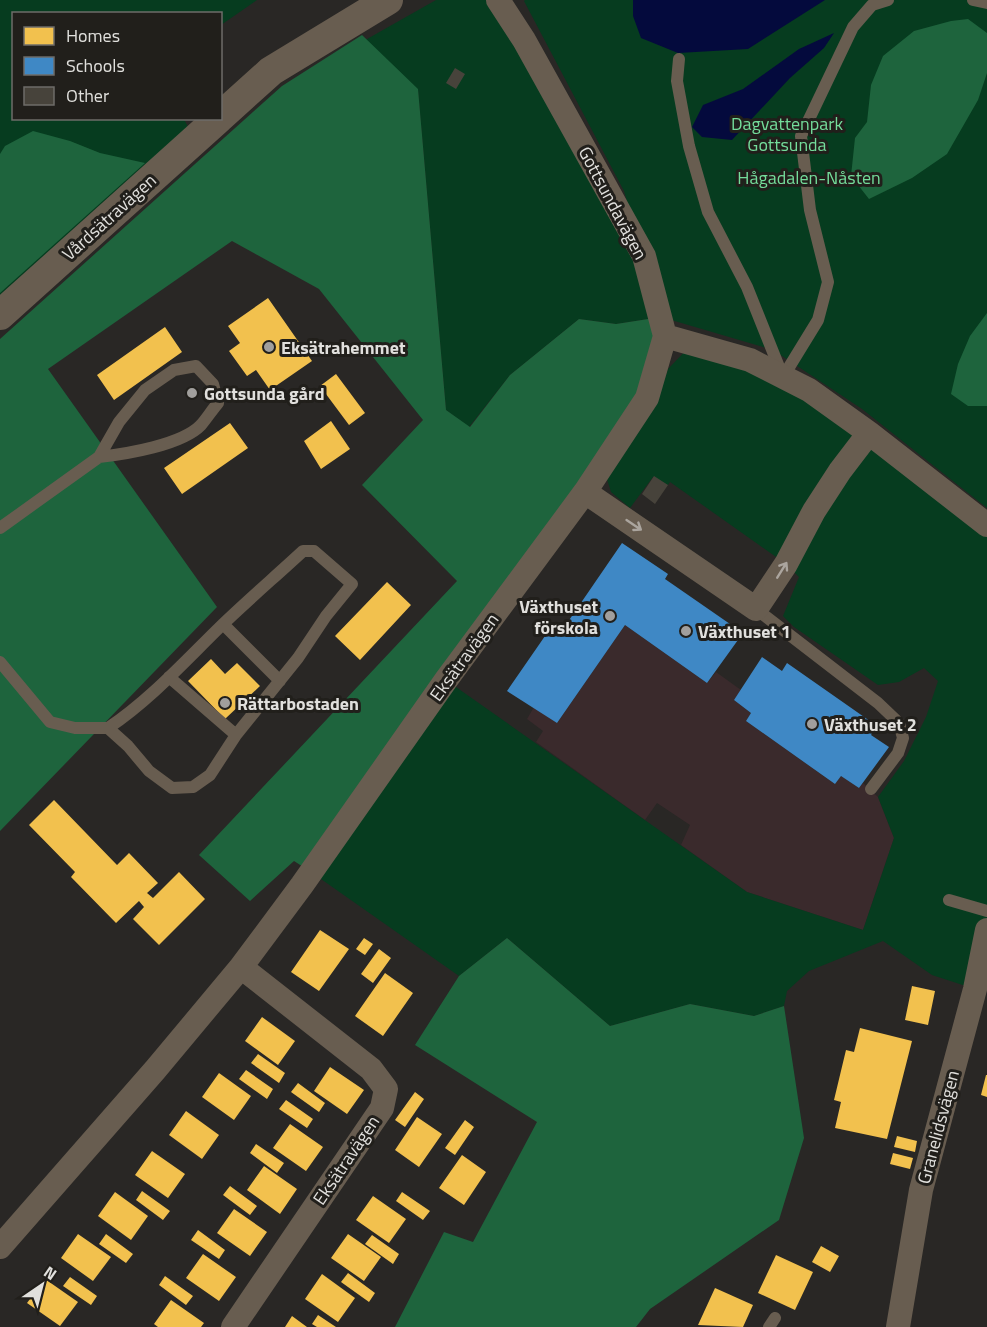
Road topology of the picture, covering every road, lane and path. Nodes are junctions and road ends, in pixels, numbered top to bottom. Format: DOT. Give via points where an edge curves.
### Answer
graph roads {
  1 [pos="388,0"];
  2 [pos="498,0"];
  3 [pos="888,0"];
  4 [pos="973,0"];
  5 [pos="987,3"];
  6 [pos="679,59"];
  7 [pos="222,116"];
  8 [pos="218,120"];
  9 [pos="0,315"];
  10 [pos="665,336"];
  11 [pos="783,377"];
  12 [pos="869,433"];
  13 [pos="99,457"];
  14 [pos="585,492"];
  15 [pos="987,525"];
  16 [pos="0,528"];
  17 [pos="756,609"];
  18 [pos="223,624"];
  19 [pos="0,662"];
  20 [pos="169,677"];
  21 [pos="280,681"];
  22 [pos="108,728"];
  23 [pos="237,735"];
  24 [pos="871,789"];
  25 [pos="949,900"];
  26 [pos="987,911"];
  27 [pos="987,930"];
  28 [pos="241,967"];
  29 [pos="981,993"];
  30 [pos="0,1247"];
  31 [pos="233,1327"];
  32 [pos="898,1327"];
  1 -- 7 [label="street, Vårdsätravägen" via="271,71"];
  2 -- 10 [label="street, Gottsundavägen" via="525,40 644,256"];
  3 -- 11 [label="lane" via="872,5 853,27 801,136 810,210 828,282 818,320"];
  4 -- 5 [label="lane"];
  6 -- 11 [label="lane" via="677,81 689,146 708,213 747,287"];
  8 -- 9 [label="street, Vårdsätravägen"];
  10 -- 11 [label="street" via="750,360"];
  10 -- 14 [label="street, Eksätravägen" via="647,398"];
  11 -- 12 [label="street" via="809,390"];
  12 -- 15 [label="street"];
  17 -- 12 [label="street, one-way" via="814,511"];
  13 -- 13 [label="lane" via="132,453 169,442 199,427 218,403 213,384 196,366 174,370 145,390 119,422"];
  13 -- 16 [label="lane"];
  14 -- 17 [label="street, one-way"];
  14 -- 28 [label="street, Eksätravägen"];
  17 -- 24 [label="lane" via="899,723 903,738 898,753"];
  18 -- 20 [label="lane"];
  18 -- 21 [label="lane"];
  18 -- 21 [label="lane" via="303,551 314,551 352,584"];
  19 -- 22 [label="lane" via="50,722 75,728"];
  20 -- 22 [label="lane"];
  20 -- 23 [label="lane"];
  21 -- 23 [label="lane"];
  22 -- 23 [label="lane" via="149,771 172,788 193,787 210,776"];
  25 -- 26 [label="lane"];
  27 -- 29 [label="street, Granelidsvägen"];
  28 -- 30 [label="street, Eksätravägen"];
  28 -- 31 [label="street, Eksätravägen" via="371,1069 386,1089 382,1108"];
  29 -- 32 [label="street, Granelidsvägen" via="921,1190"];
}
